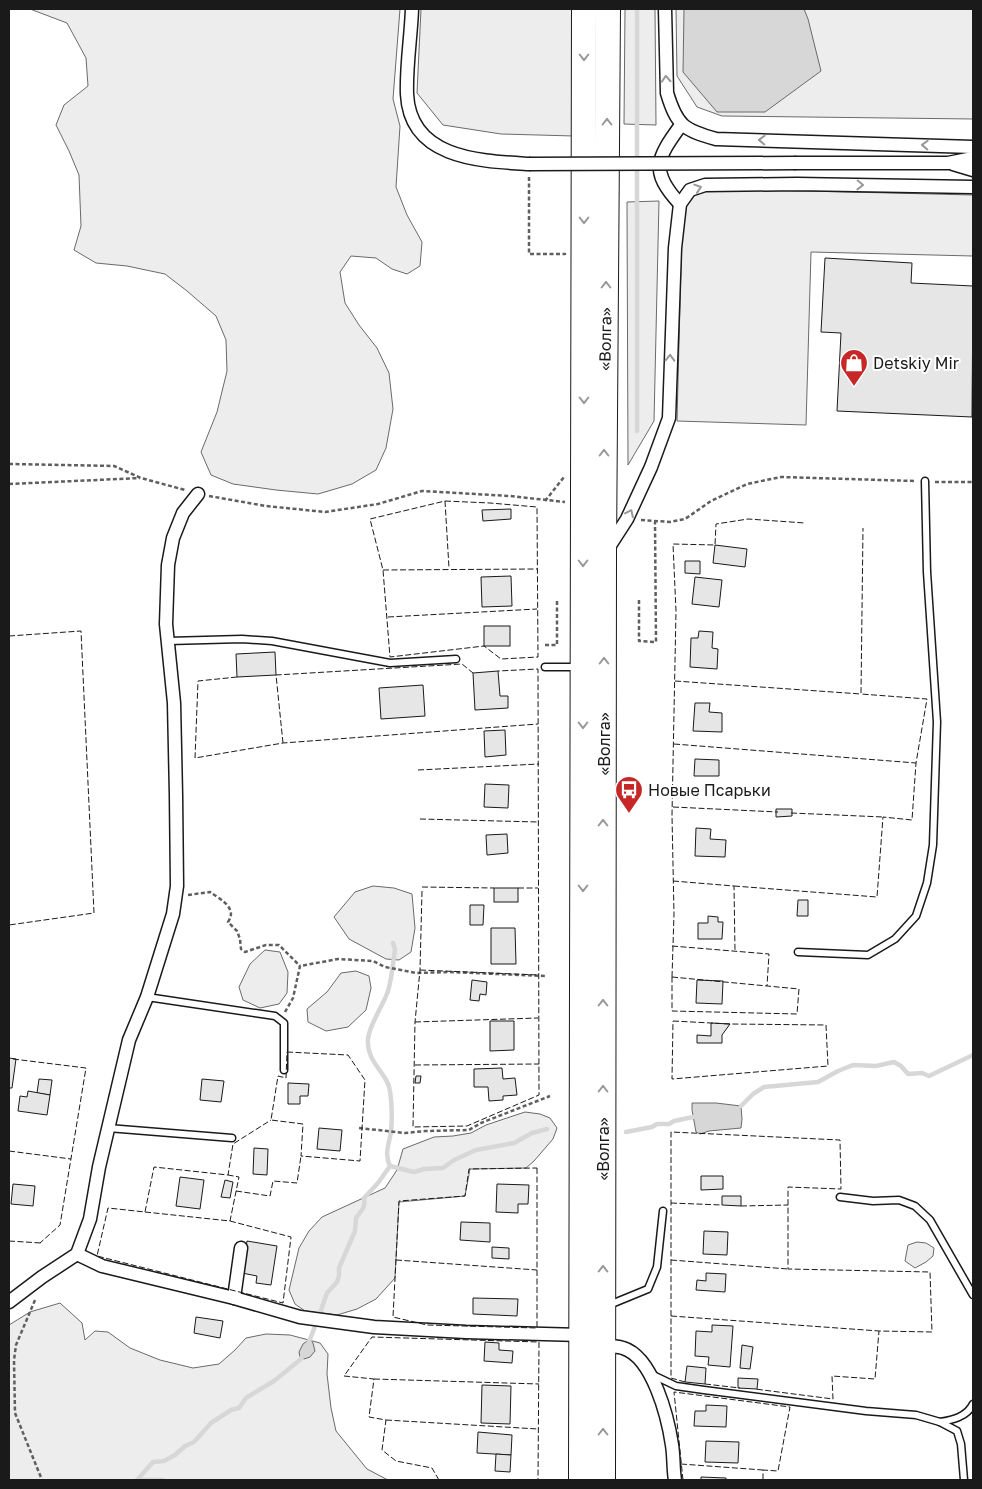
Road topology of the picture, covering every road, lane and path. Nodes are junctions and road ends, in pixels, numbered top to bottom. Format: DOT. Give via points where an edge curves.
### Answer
graph roads {
  1 [pos="412,9"];
  2 [pos="584,9"];
  3 [pos="608,9"];
  4 [pos="665,9"];
  5 [pos="681,125"];
  6 [pos="973,146"];
  7 [pos="973,158"];
  8 [pos="948,163"];
  9 [pos="530,168"];
  10 [pos="973,170"];
  11 [pos="973,187"];
  12 [pos="680,204"];
  13 [pos="529,254"];
  14 [pos="9,464"];
  15 [pos="141,478"];
  16 [pos="925,481"];
  17 [pos="973,482"];
  18 [pos="9,484"];
  19 [pos="198,494"];
  20 [pos="584,504"];
  21 [pos="627,519"];
  22 [pos="655,521"];
  23 [pos="604,554"];
  24 [pos="557,600"];
  25 [pos="639,600"];
  26 [pos="168,641"];
  27 [pos="545,645"];
  28 [pos="456,659"];
  29 [pos="583,666"];
  30 [pos="545,667"];
  31 [pos="176,897"];
  32 [pos="798,952"];
  33 [pos="300,966"];
  34 [pos="545,976"];
  35 [pos="147,997"];
  36 [pos="278,1019"];
  37 [pos="284,1070"];
  38 [pos="550,1096"];
  39 [pos="108,1128"];
  40 [pos="359,1128"];
  41 [pos="232,1138"];
  42 [pos="840,1197"];
  43 [pos="663,1211"];
  44 [pos="241,1248"];
  45 [pos="78,1254"];
  46 [pos="39,1279"];
  47 [pos="973,1295"];
  48 [pos="234,1298"];
  49 [pos="9,1302"];
  50 [pos="603,1307"];
  51 [pos="582,1335"];
  52 [pos="603,1346"];
  53 [pos="649,1373"];
  54 [pos="973,1404"];
  55 [pos="940,1422"];
  56 [pos="42,1480"];
  57 [pos="581,1480"];
  58 [pos="603,1480"];
  59 [pos="675,1480"];
  60 [pos="964,1480"];
  1 -- 9 [label="street" via="407,94 416,127 432,143 456,155"];
  2 -- 20 [label="highway, «Волга», one-way"];
  23 -- 3 [label="highway, «Волга», one-way"];
  5 -- 4 [label="street, one-way" via="667,93"];
  6 -- 5 [label="street, one-way" via="716,139"];
  5 -- 12 [label="street" via="662,152 660,164 667,190"];
  7 -- 8 [label="street"];
  8 -- 9 [label="street, bridge"];
  8 -- 10 [label="street"];
  9 -- 13 [label="path"];
  12 -- 11 [label="street, one-way" via="690,190 705,185"];
  21 -- 12 [label="street, one-way" via="669,418 675,248"];
  14 -- 15 [label="path" via="114,466"];
  15 -- 18 [label="path"];
  15 -- 19 [label="path"];
  16 -- 17 [label="path"];
  16 -- 22 [label="path" via="781,477 747,484 711,501 684,519"];
  16 -- 32 [label="lane" via="927,572 937,722 933,845 927,884 916,916 894,939 868,955"];
  19 -- 20 [label="path" via="325,512 378,504 422,491"];
  19 -- 26 [label="street" via="183,513 173,538 168,565"];
  20 -- 29 [label="highway, «Волга», one-way"];
  21 -- 22 [label="path"];
  21 -- 23 [label="street"];
  22 -- 25 [label="path" via="656,642 639,641"];
  50 -- 23 [label="highway, «Волга», one-way"];
  24 -- 27 [label="path" via="557,645"];
  26 -- 28 [label="lane" via="272,641 390,663"];
  26 -- 31 [label="street" via="174,703"];
  29 -- 30 [label="lane"];
  29 -- 51 [label="highway, «Волга», one-way"];
  31 -- 33 [label="path" via="210,892 229,906 232,917 228,922 240,939 241,949 245,952 266,945 279,945"];
  31 -- 35 [label="street"];
  33 -- 34 [label="path" via="355,960 373,961 384,967 416,973"];
  33 -- 36 [label="path" via="293,998"];
  35 -- 36 [label="lane"];
  35 -- 39 [label="street" via="129,1040"];
  36 -- 37 [label="lane" via="284,1023"];
  38 -- 40 [label="path" via="468,1130 405,1133"];
  39 -- 41 [label="lane"];
  39 -- 45 [label="street" via="90,1219"];
  42 -- 47 [label="lane" via="899,1200 915,1206 930,1220"];
  43 -- 50 [label="lane" via="657,1267 648,1289"];
  44 -- 48 [label="street"];
  45 -- 46 [label="street"];
  45 -- 48 [label="street" via="102,1266"];
  46 -- 49 [label="street"];
  46 -- 56 [label="path" via="36,1298 16,1345 14,1385 15,1413"];
  48 -- 51 [label="street" via="300,1317 374,1327"];
  50 -- 52 [label="highway, «Волга»"];
  51 -- 57 [label="highway, «Волга»"];
  52 -- 53 [label="street" via="624,1348 640,1359"];
  58 -- 52 [label="highway, «Волга», one-way"];
  53 -- 55 [label="lane" via="676,1386 916,1415"];
  53 -- 59 [label="street" via="664,1410 673,1446"];
  54 -- 55 [label="lane" via="956,1419"];
  55 -- 60 [label="lane" via="957,1431"];
}
